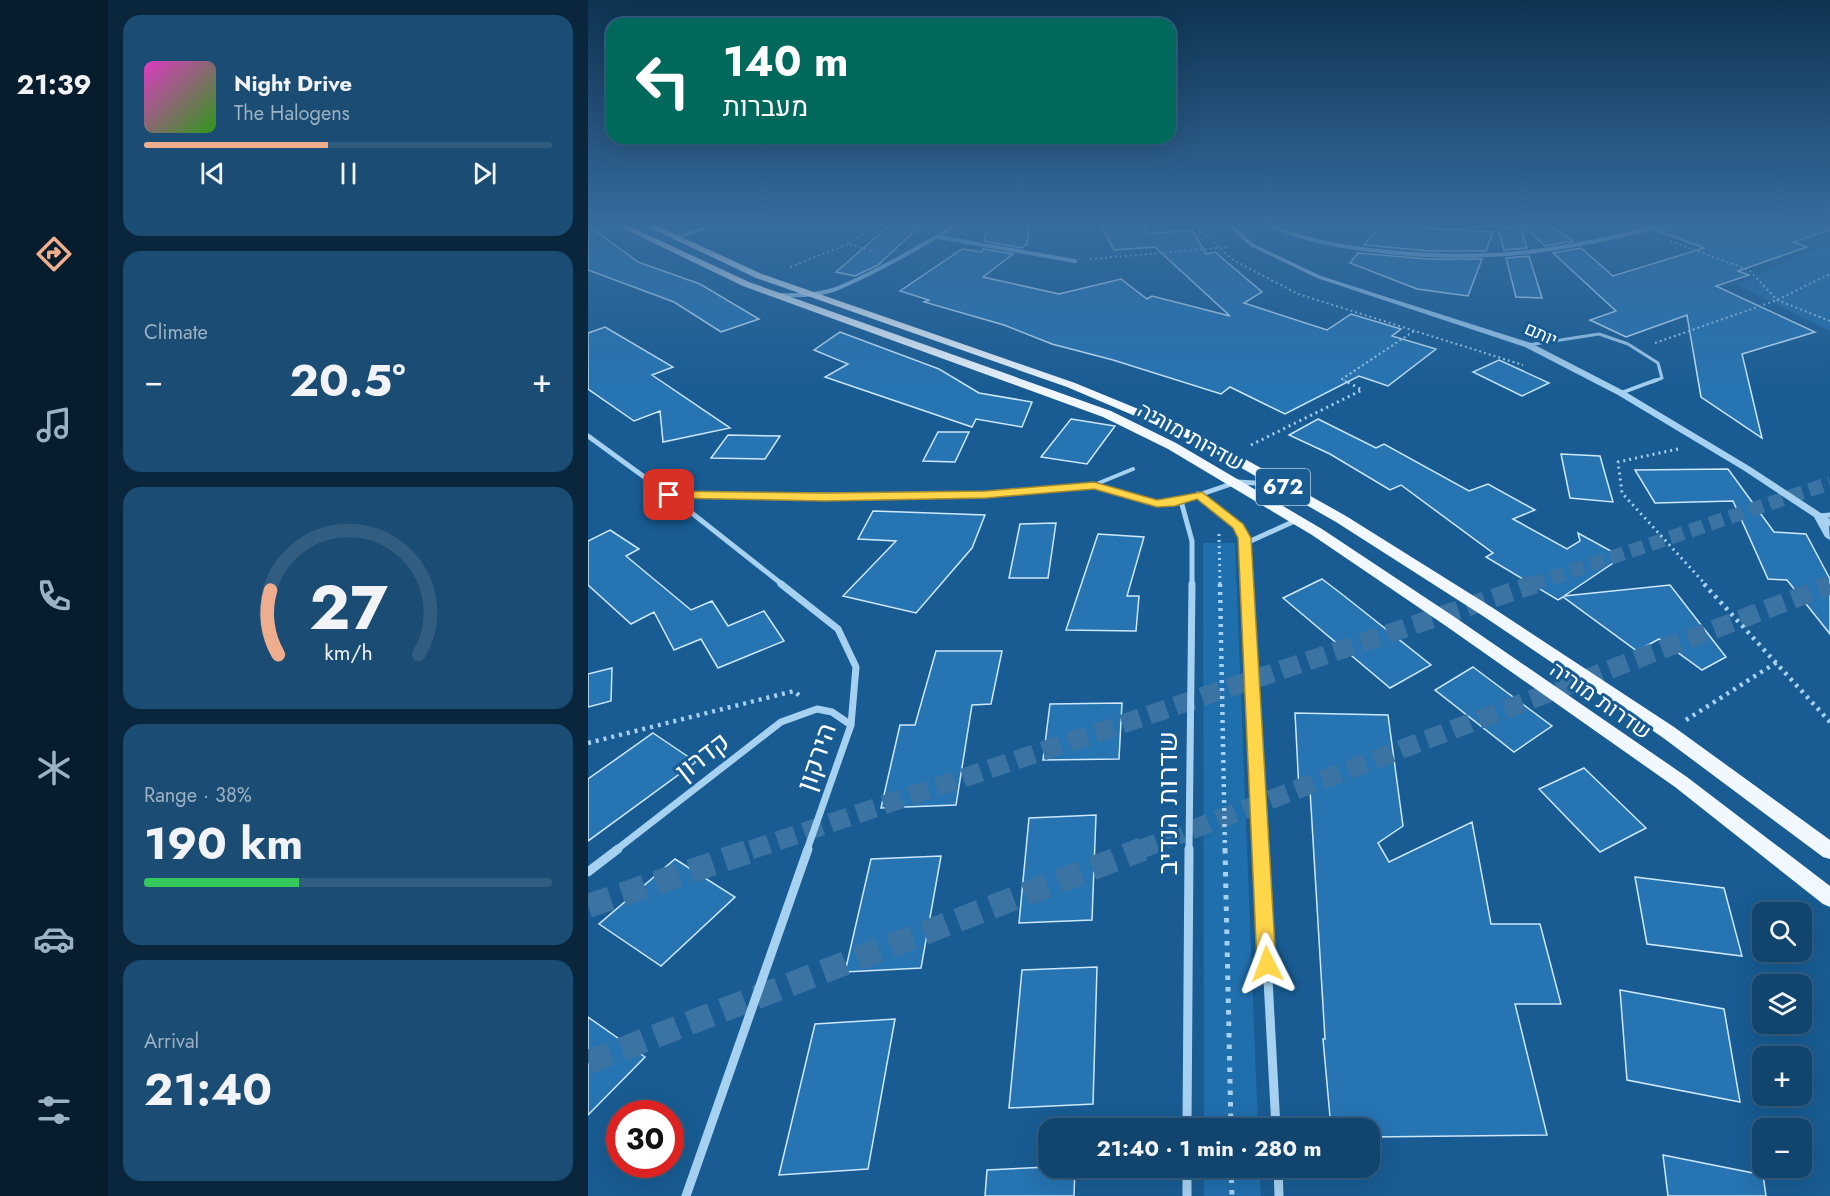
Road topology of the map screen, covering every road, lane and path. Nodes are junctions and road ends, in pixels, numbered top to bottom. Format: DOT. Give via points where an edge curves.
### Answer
graph roads {
  1 [pos="741,281"];
  2 [pos="774,281"];
  3 [pos="858,281"];
  4 [pos="1331,281"];
  5 [pos="1759,281"];
  6 [pos="1816,281"];
  7 [pos="775,294"];
  8 [pos="811,295"];
  9 [pos="832,295"];
  10 [pos="1777,300"];
  11 [pos="1830,321"];
  12 [pos="1415,330"];
  13 [pos="1528,345"];
  14 [pos="1636,349"];
  15 [pos="1621,393"];
  16 [pos="588,436"];
  17 [pos="1705,443"];
  18 [pos="1231,455"];
  19 [pos="1133,469"];
  20 [pos="1233,482"];
  21 [pos="1094,485"];
  22 [pos="1285,488"];
  23 [pos="1198,494"];
  24 [pos="669,495"];
  25 [pos="1180,501"];
  26 [pos="1830,515"];
  27 [pos="1819,516"];
  28 [pos="1297,520"];
  29 [pos="1830,523"];
  30 [pos="1217,529"];
  31 [pos="1830,537"];
  32 [pos="1244,544"];
  33 [pos="1777,662"];
  34 [pos="814,707"];
  35 [pos="1830,722"];
  36 [pos="851,724"];
  37 [pos="1668,732"];
  38 [pos="588,742"];
  39 [pos="1830,851"];
  40 [pos="588,872"];
  41 [pos="1830,898"];
  42 [pos="1187,1118"];
  43 [pos="1231,1118"];
  44 [pos="1275,1118"];
  45 [pos="1187,1178"];
  46 [pos="1231,1178"];
  47 [pos="1278,1178"];
  48 [pos="686,1196"];
  49 [pos="1187,1196"];
  50 [pos="1232,1196"];
  51 [pos="1279,1196"];
  1 -- 7 [label="main road, שדרות מוריה / 672"];
  2 -- 8 [label="main road, שדרות מוריה / 672"];
  3 -- 9 [label="street"];
  4 -- 13 [label="street, יותם"];
  5 -- 10 [label="path"];
  6 -- 10 [label="path"];
  7 -- 8 [label="street"];
  7 -- 20 [label="main road, שדרות מוריה / 672" via="1107,414"];
  8 -- 9 [label="main road, שדרות מוריה / 672"];
  9 -- 18 [label="main road, שדרות מוריה / 672" via="1125,406"];
  10 -- 11 [label="path"];
  10 -- 14 [label="path"];
  12 -- 18 [label="path" via="1342,379 1362,390"];
  13 -- 14 [label="lane" via="1599,334"];
  13 -- 15 [label="street, יותם"];
  14 -- 15 [label="lane" via="1658,363 1662,378"];
  15 -- 17 [label="street, יותם"];
  16 -- 24 [label="street, הירקון"];
  17 -- 27 [label="street, יותם"];
  17 -- 33 [label="path" via="1618,462 1622,493"];
  18 -- 22 [label="main road, שדרות מוריה / 672"];
  19 -- 21 [label="lane"];
  20 -- 22 [label="street" via="1256,480"];
  20 -- 23 [label="street"];
  20 -- 28 [label="main road, שדרות מוריה / 672"];
  21 -- 24 [label="street" via="986,495"];
  21 -- 25 [label="street" via="1157,503"];
  22 -- 37 [label="main road, שדרות מוריה / 672" via="1488,612"];
  23 -- 25 [label="street"];
  23 -- 32 [label="street" via="1238,526"];
  24 -- 36 [label="street, הירקון" via="838,629 856,668"];
  25 -- 42 [label="street, שדרות הנדיב" via="1192,541"];
  26 -- 27 [label="street"];
  27 -- 29 [label="street, יותם"];
  27 -- 31 [label="street, יותם"];
  28 -- 32 [label="street"];
  28 -- 41 [label="main road, שדרות מוריה / 672" via="1681,782"];
  30 -- 43 [label="path"];
  32 -- 44 [label="street"];
  33 -- 35 [label="path"];
  33 -- 37 [label="path"];
  34 -- 36 [label="street" via="833,710"];
  34 -- 38 [label="path" via="794,691"];
  34 -- 40 [label="street, קדרון" via="781,722"];
  36 -- 48 [label="street, הירקון"];
  37 -- 39 [label="main road, שדרות מוריה / 672"];
  45 -- 49 [label="street"];
  46 -- 50 [label="path"];
  47 -- 51 [label="street"];
}
